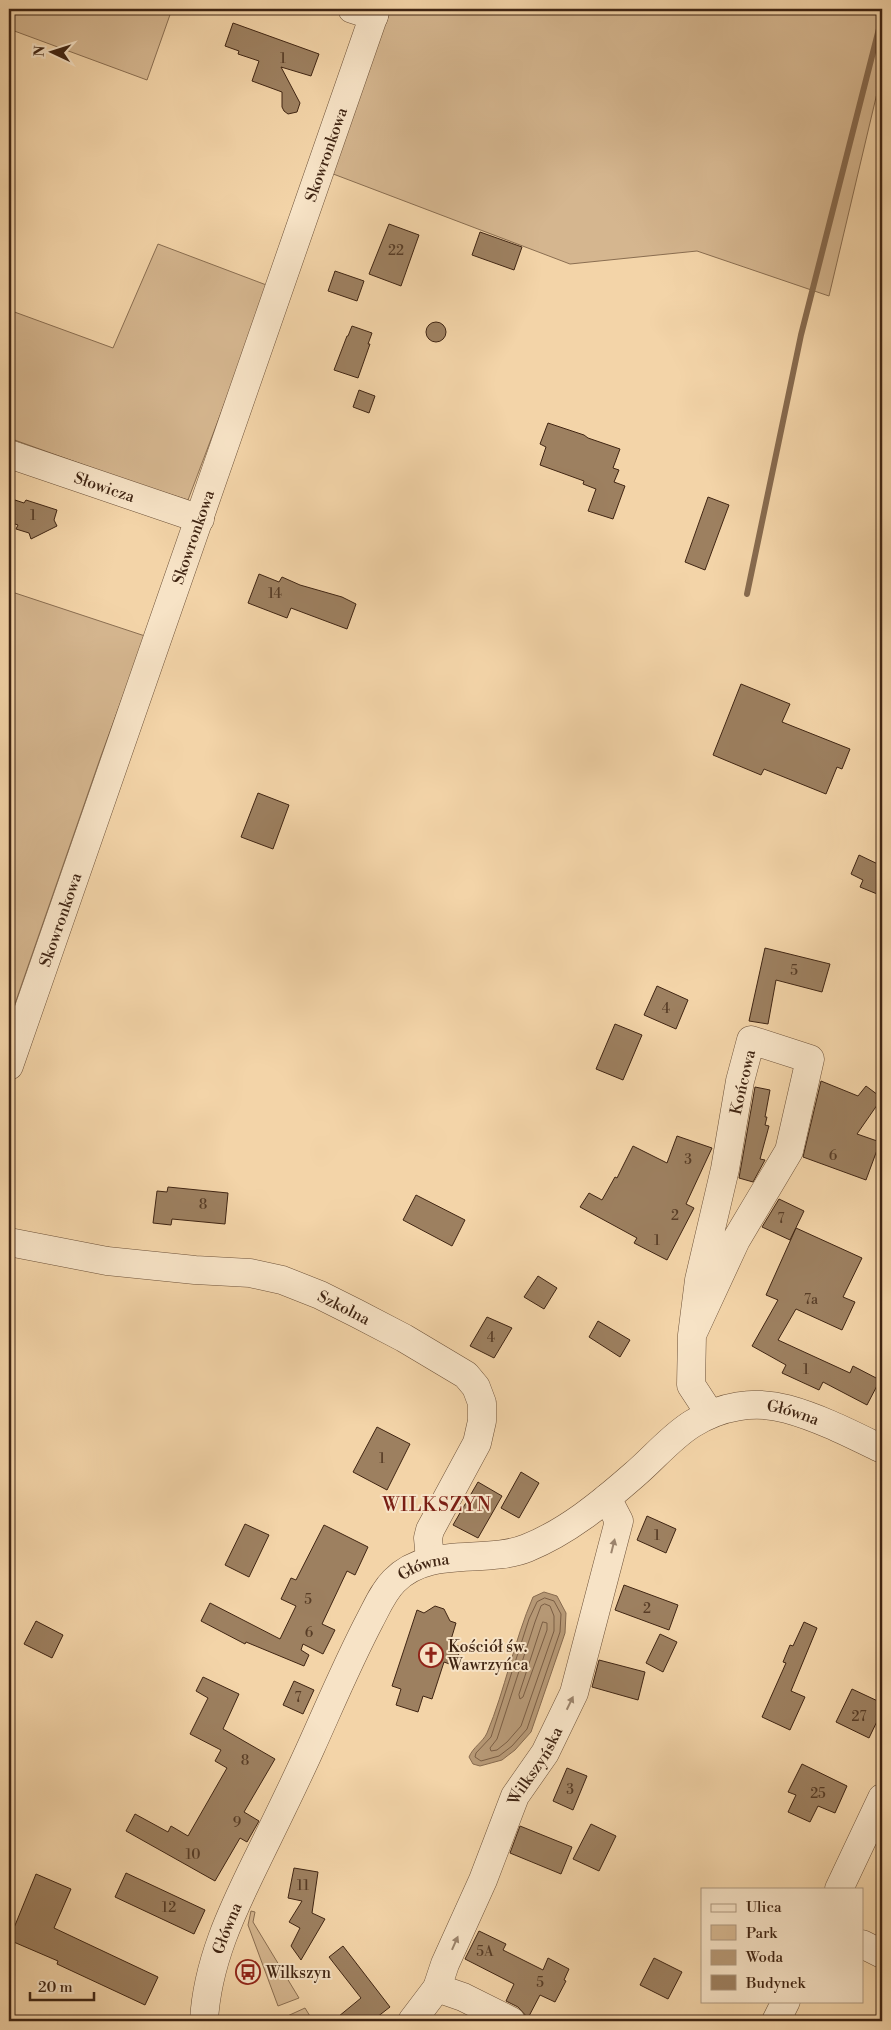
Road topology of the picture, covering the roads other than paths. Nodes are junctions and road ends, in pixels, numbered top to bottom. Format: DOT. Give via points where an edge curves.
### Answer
graph roads {
  1 [pos="368,11"];
  2 [pos="9,454"];
  3 [pos="200,519"];
  4 [pos="9,1066"];
  5 [pos="9,1242"];
  6 [pos="692,1335"];
  7 [pos="710,1414"];
  8 [pos="882,1449"];
  9 [pos="607,1498"];
  10 [pos="430,1560"];
  11 [pos="882,1798"];
  12 [pos="839,1888"];
  13 [pos="864,1945"];
  14 [pos="882,1954"];
  15 [pos="437,1988"];
  16 [pos="786,2002"];
  17 [pos="204,2021"];
  18 [pos="412,2021"];
  19 [pos="511,2021"];
  20 [pos="776,2021"];
  1 -- 3 [label="street, Skowronkowa"];
  2 -- 3 [label="street, Słowicza"];
  3 -- 4 [label="street, Skowronkowa"];
  5 -- 10 [label="street, Szkolna" via="107,1261 250,1273 282,1280 364,1317 466,1375 476,1387 482,1403 482,1421 477,1443 430,1530"];
  6 -- 6 [label="street, Końcowa" via="736,1240 790,1150 810,1059 751,1040 699,1280"];
  6 -- 7 [label="street, Końcowa" via="691,1384"];
  7 -- 8 [label="street, Główna" via="754,1404 786,1408"];
  7 -- 9 [label="street, Główna" via="691,1424"];
  9 -- 10 [label="street, Główna" via="525,1549"];
  15 -- 9 [label="street, Wilkszyńska, one-way" via="515,1796 545,1753 574,1693 619,1521"];
  10 -- 17 [label="street, Główna" via="395,1579 387,1588 360,1639 233,1907 217,1954"];
  11 -- 12 [label="street"];
  13 -- 14 [label="street"];
  15 -- 18 [label="street, Wilkszyńska"];
  15 -- 19 [label="street" via="463,1996"];
  16 -- 20 [label="street"];
}
